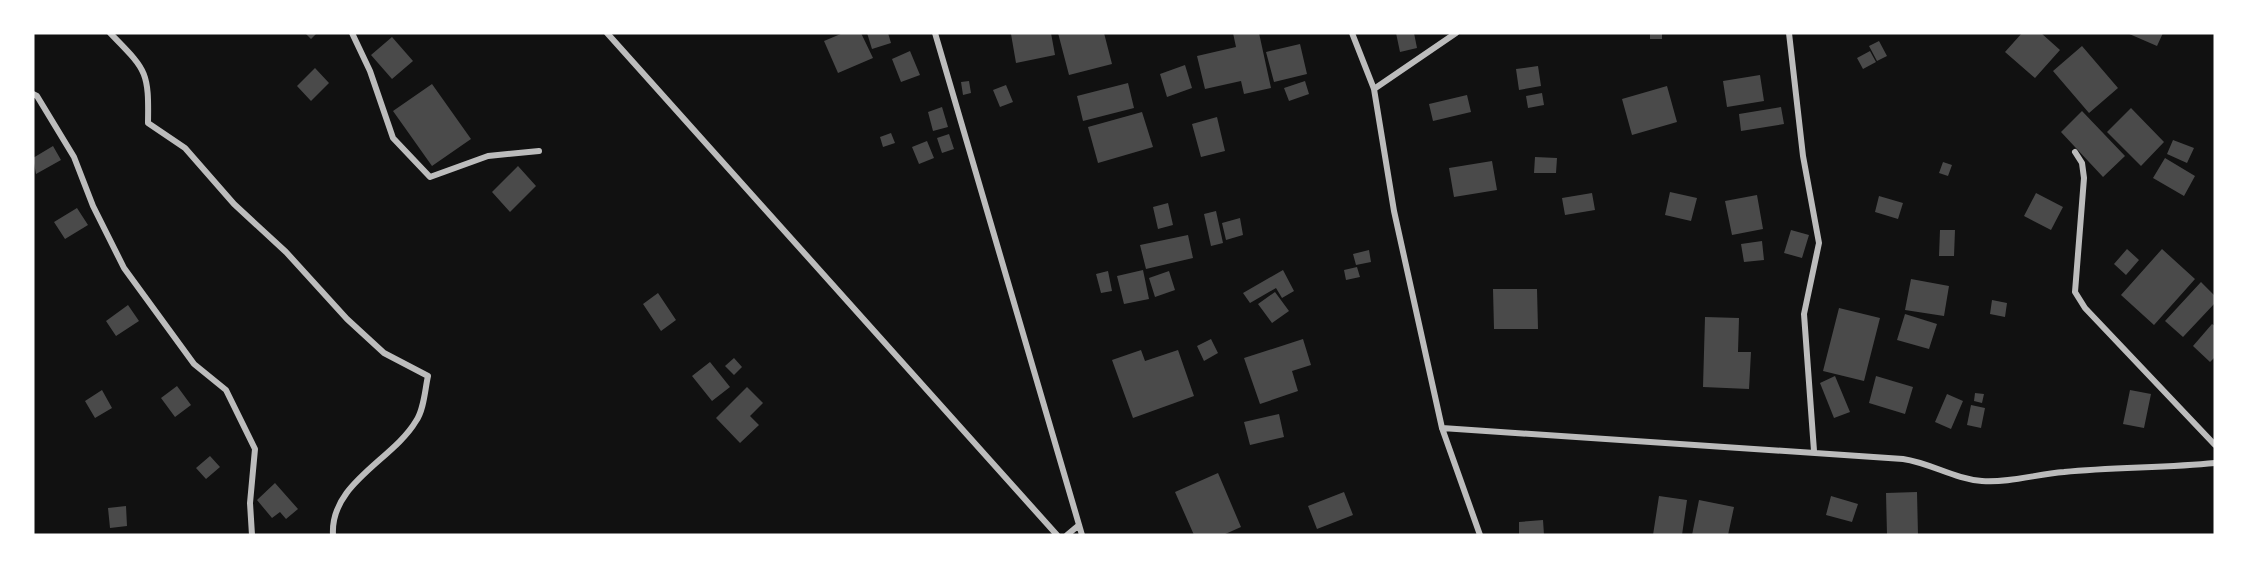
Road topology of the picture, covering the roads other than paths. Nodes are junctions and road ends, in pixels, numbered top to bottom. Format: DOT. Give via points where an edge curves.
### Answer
graph roads {
  1 [pos="110,33"];
  2 [pos="352,33"];
  3 [pos="608,33"];
  4 [pos="936,33"];
  5 [pos="1352,33"];
  6 [pos="1456,33"];
  7 [pos="1789,33"];
  8 [pos="1374,90"];
  9 [pos="33,94"];
  10 [pos="539,151"];
  11 [pos="2075,152"];
  12 [pos="1442,428"];
  13 [pos="2215,445"];
  14 [pos="1814,451"];
  15 [pos="2215,463"];
  16 [pos="1079,525"];
  17 [pos="252,535"];
  18 [pos="333,535"];
  19 [pos="1057,535"];
  20 [pos="1067,535"];
  21 [pos="1082,535"];
  22 [pos="1480,535"];
  1 -- 18 [label="street" via="142,66 148,88 148,123 185,148 234,204 377,347 428,376 417,421 347,490 332,522"];
  2 -- 10 [label="street" via="393,138 430,177 488,156"];
  3 -- 19 [label="street"];
  4 -- 16 [label="street"];
  5 -- 8 [label="street"];
  6 -- 8 [label="street"];
  7 -- 14 [label="street" via="1803,156 1819,243 1804,314"];
  8 -- 12 [label="street" via="1394,211"];
  9 -- 17 [label="street" via="74,157 124,268 194,364 226,390 255,449 250,503"];
  11 -- 13 [label="street" via="2082,163 2084,178 2075,292 2085,308"];
  12 -- 14 [label="street"];
  12 -- 22 [label="street"];
  14 -- 15 [label="street" via="1921,462 1954,477 1983,481"];
  16 -- 20 [label="street"];
  16 -- 21 [label="street"];
}
